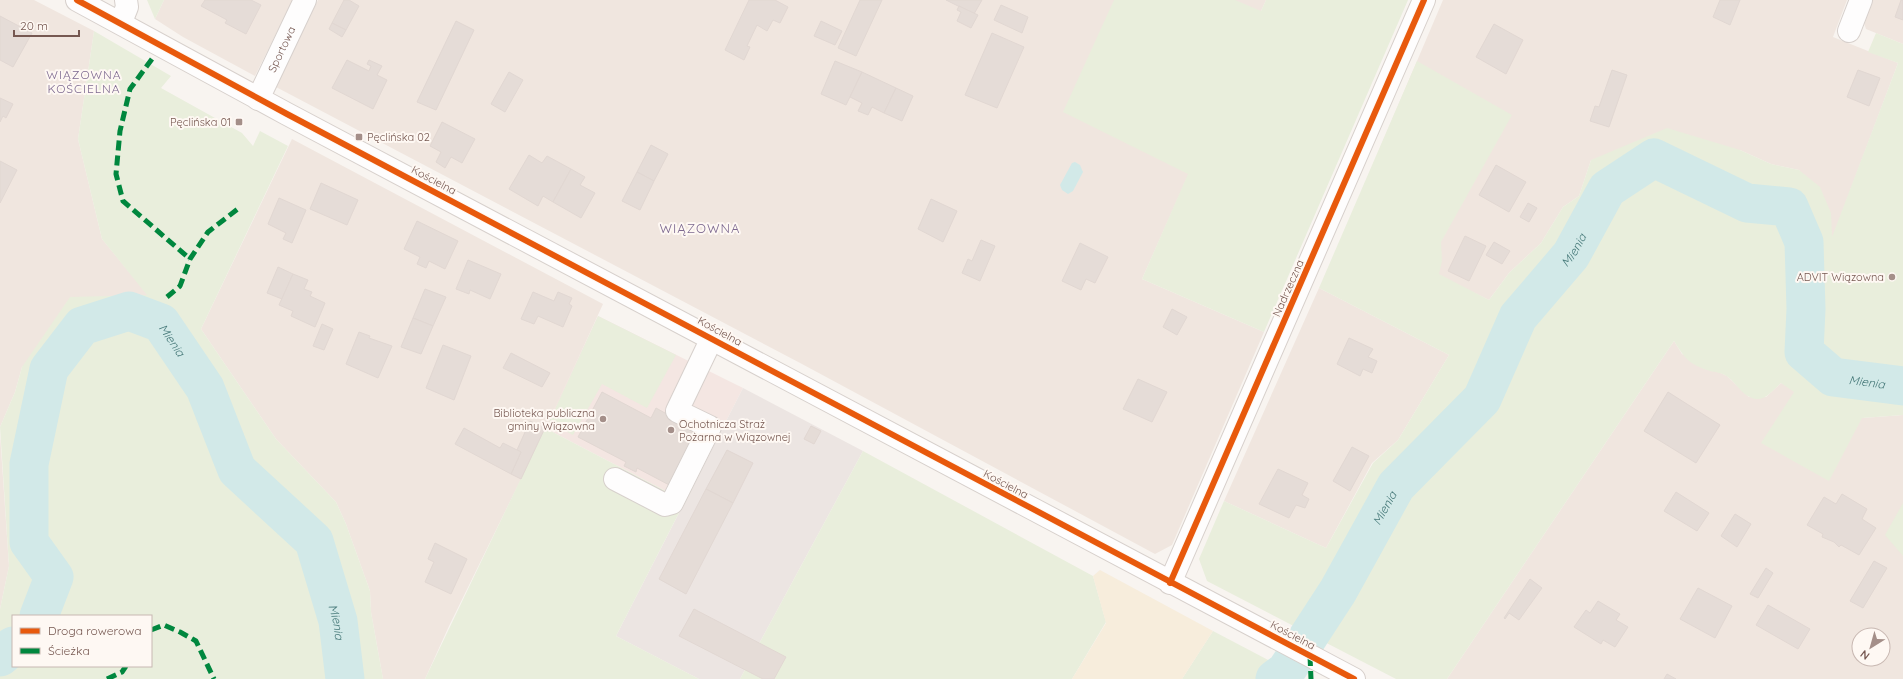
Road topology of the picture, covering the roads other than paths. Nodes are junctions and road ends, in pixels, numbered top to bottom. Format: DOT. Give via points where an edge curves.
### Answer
graph roads {
  1 [pos="77,0"];
  2 [pos="126,0"];
  3 [pos="305,0"];
  4 [pos="1424,0"];
  5 [pos="1861,0"];
  6 [pos="120,22"];
  7 [pos="1849,31"];
  8 [pos="258,99"];
  9 [pos="712,338"];
  10 [pos="615,479"];
  11 [pos="1170,583"];
  12 [pos="1354,679"];
  1 -- 6 [label="street, Kościelna"];
  2 -- 6 [label="street" via="127,7"];
  3 -- 8 [label="street, Sportowa"];
  4 -- 11 [label="street, Nadrzeczna"];
  5 -- 7 [label="street"];
  6 -- 8 [label="street, Kościelna"];
  8 -- 9 [label="street, Kościelna"];
  9 -- 10 [label="street" via="677,411 710,427 672,503 665,505"];
  9 -- 11 [label="street, Kościelna"];
  11 -- 12 [label="street, Kościelna"];
}
